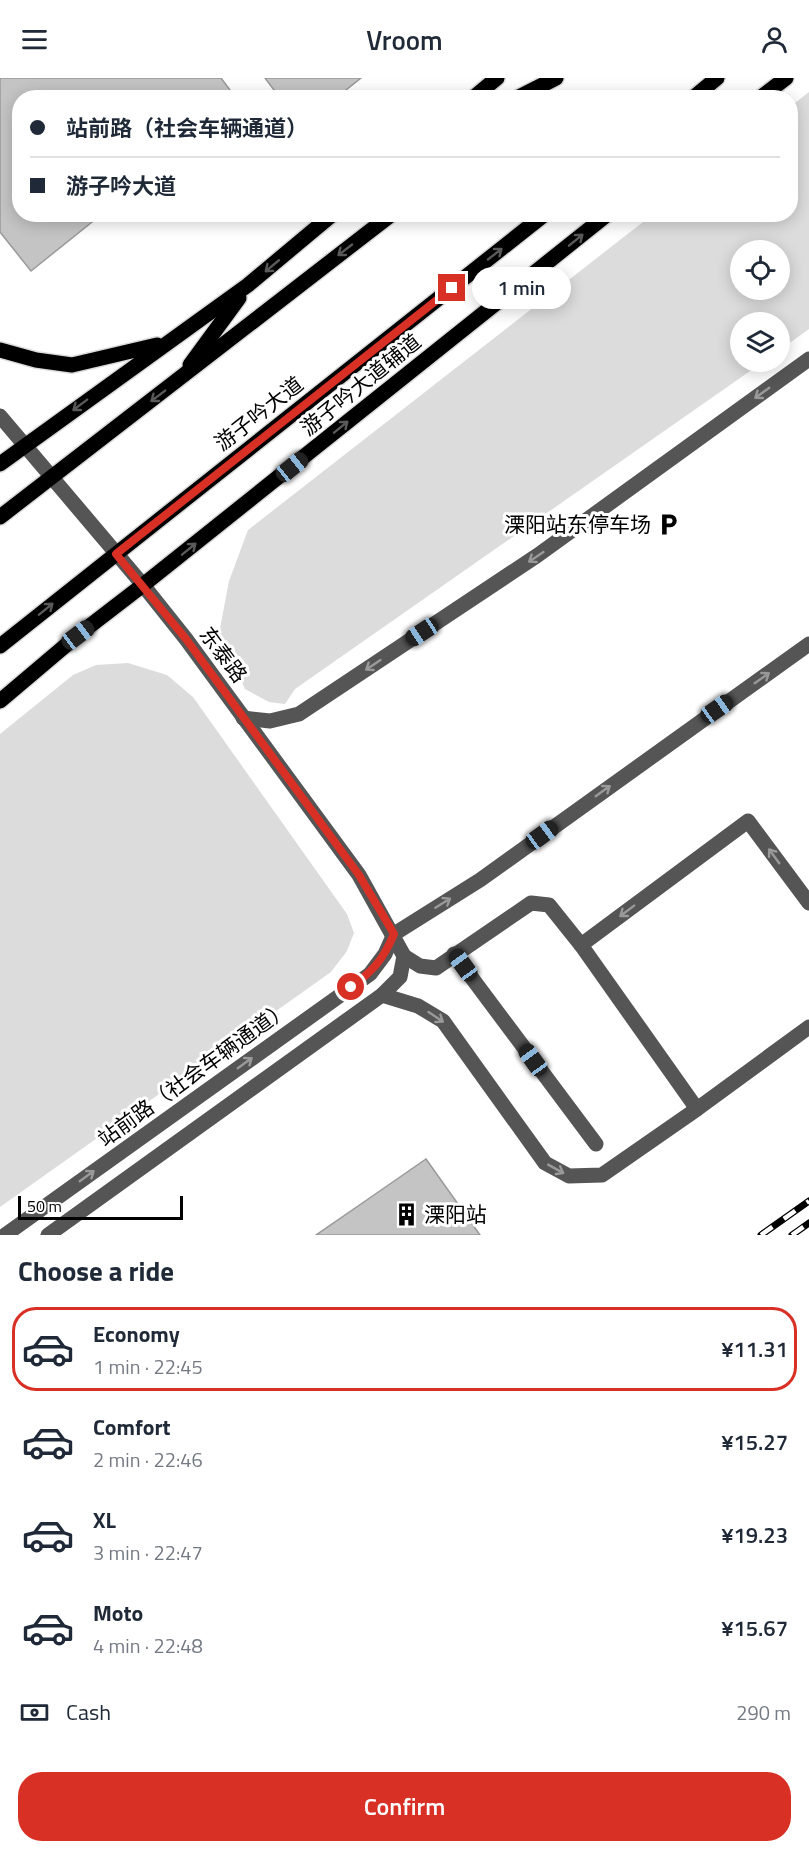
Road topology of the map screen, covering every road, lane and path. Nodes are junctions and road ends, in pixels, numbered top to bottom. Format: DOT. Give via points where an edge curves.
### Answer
graph roads {
  1 [pos="497,78"];
  2 [pos="556,78"];
  3 [pos="567,78"];
  4 [pos="717,78"];
  5 [pos="786,78"];
  6 [pos="483,90"];
  7 [pos="533,90"];
  8 [pos="552,90"];
  9 [pos="703,90"];
  10 [pos="770,90"];
  11 [pos="323,222"];
  12 [pos="382,222"];
  13 [pos="535,222"];
  14 [pos="598,222"];
  15 [pos="248,285"];
  16 [pos="169,342"];
  17 [pos="0,350"];
  18 [pos="809,359"];
  19 [pos="178,381"];
  20 [pos="0,416"];
  21 [pos="24,446"];
  22 [pos="0,464"];
  23 [pos="52,479"];
  24 [pos="0,518"];
  25 [pos="116,554"];
  26 [pos="143,585"];
  27 [pos="809,644"];
  28 [pos="0,646"];
  29 [pos="0,701"];
  30 [pos="243,718"];
  31 [pos="809,903"];
  32 [pos="394,934"];
  33 [pos="581,945"];
  34 [pos="454,954"];
  35 [pos="404,956"];
  36 [pos="382,995"];
  37 [pos="809,1027"];
  38 [pos="697,1109"];
  39 [pos="596,1144"];
  40 [pos="5,1235"];
  41 [pos="48,1235"];
  1 -- 6 [label="main road"];
  2 -- 7 [label="main road"];
  3 -- 8 [label="main road"];
  4 -- 9 [label="main road"];
  5 -- 10 [label="main road"];
  11 -- 15 [label="main road, one-way"];
  12 -- 19 [label="main road, one-way"];
  25 -- 13 [label="main road, 游子吟大道, one-way"];
  26 -- 14 [label="main road, 游子吟大道辅道, one-way"];
  15 -- 16 [label="main road"];
  15 -- 19 [label="main road"];
  16 -- 17 [label="main road" via="72,365"];
  16 -- 21 [label="main road, one-way"];
  18 -- 30 [label="street, one-way" via="538,555 299,714 270,721"];
  19 -- 23 [label="main road, one-way"];
  20 -- 21 [label="street, 东泰路"];
  21 -- 22 [label="main road"];
  21 -- 23 [label="street, 东泰路"];
  23 -- 24 [label="main road"];
  23 -- 25 [label="street, 东泰路"];
  25 -- 26 [label="street, 东泰路"];
  28 -- 25 [label="main road, 游子吟大道, one-way"];
  26 -- 29 [label="main road, 游子吟大道辅道"];
  26 -- 30 [label="street, 东泰路"];
  32 -- 27 [label="street, one-way" via="480,880"];
  30 -- 32 [label="street, 东泰路" via="359,875"];
  31 -- 33 [label="street, one-way" via="748,821"];
  32 -- 35 [label="street, 东泰路"];
  40 -- 32 [label="street, 站前路（社会车辆通道）, one-way" via="370,974"];
  33 -- 34 [label="street" via="549,905 531,903"];
  33 -- 38 [label="street"];
  34 -- 35 [label="street" via="436,968 420,966"];
  34 -- 39 [label="street"];
  35 -- 36 [label="street" via="400,977"];
  36 -- 38 [label="street, one-way" via="418,1006 443,1022 545,1163 569,1176 602,1175"];
  36 -- 41 [label="street"];
  37 -- 38 [label="street"];
}
